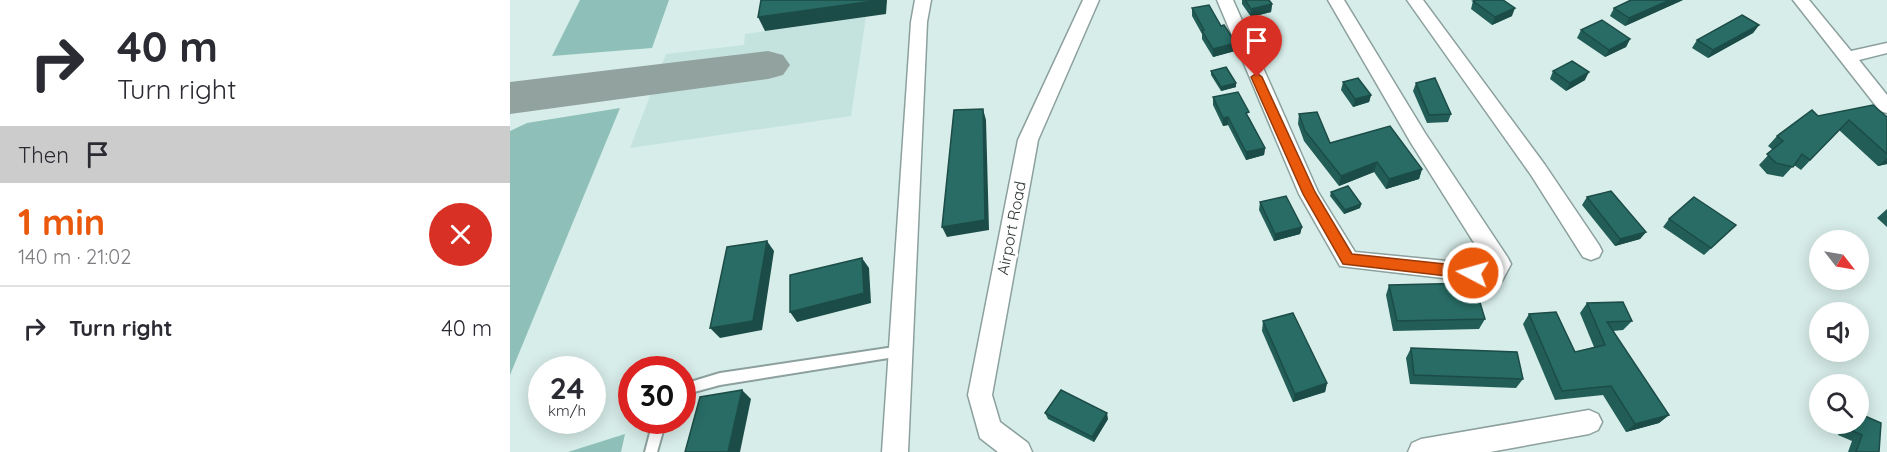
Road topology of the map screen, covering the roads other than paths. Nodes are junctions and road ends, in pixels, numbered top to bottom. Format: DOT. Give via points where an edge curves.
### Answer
graph roads {
  1 [pos="923,0"];
  2 [pos="1091,0"];
  3 [pos="1225,0"];
  4 [pos="1336,0"];
  5 [pos="1415,0"];
  6 [pos="1801,0"];
  7 [pos="1887,48"];
  8 [pos="1848,57"];
  9 [pos="1887,107"];
  10 [pos="1591,252"];
  11 [pos="901,351"];
  12 [pos="696,386"];
  13 [pos="1589,423"];
  14 [pos="656,434"];
  15 [pos="651,452"];
  16 [pos="895,452"];
  17 [pos="1019,452"];
  18 [pos="1421,452"];
  1 -- 11 [label="street"];
  2 -- 17 [label="street, Airport Road" via="1028,140 980,395 989,429"];
  3 -- 4 [label="street" via="1309,194 1348,260 1494,275 1500,264 1418,138"];
  5 -- 10 [label="street" via="1538,170"];
  6 -- 8 [label="street"];
  7 -- 8 [label="street"];
  8 -- 9 [label="street"];
  11 -- 12 [label="lane"];
  11 -- 16 [label="street"];
  13 -- 18 [label="street"];
  14 -- 15 [label="lane"];
}
